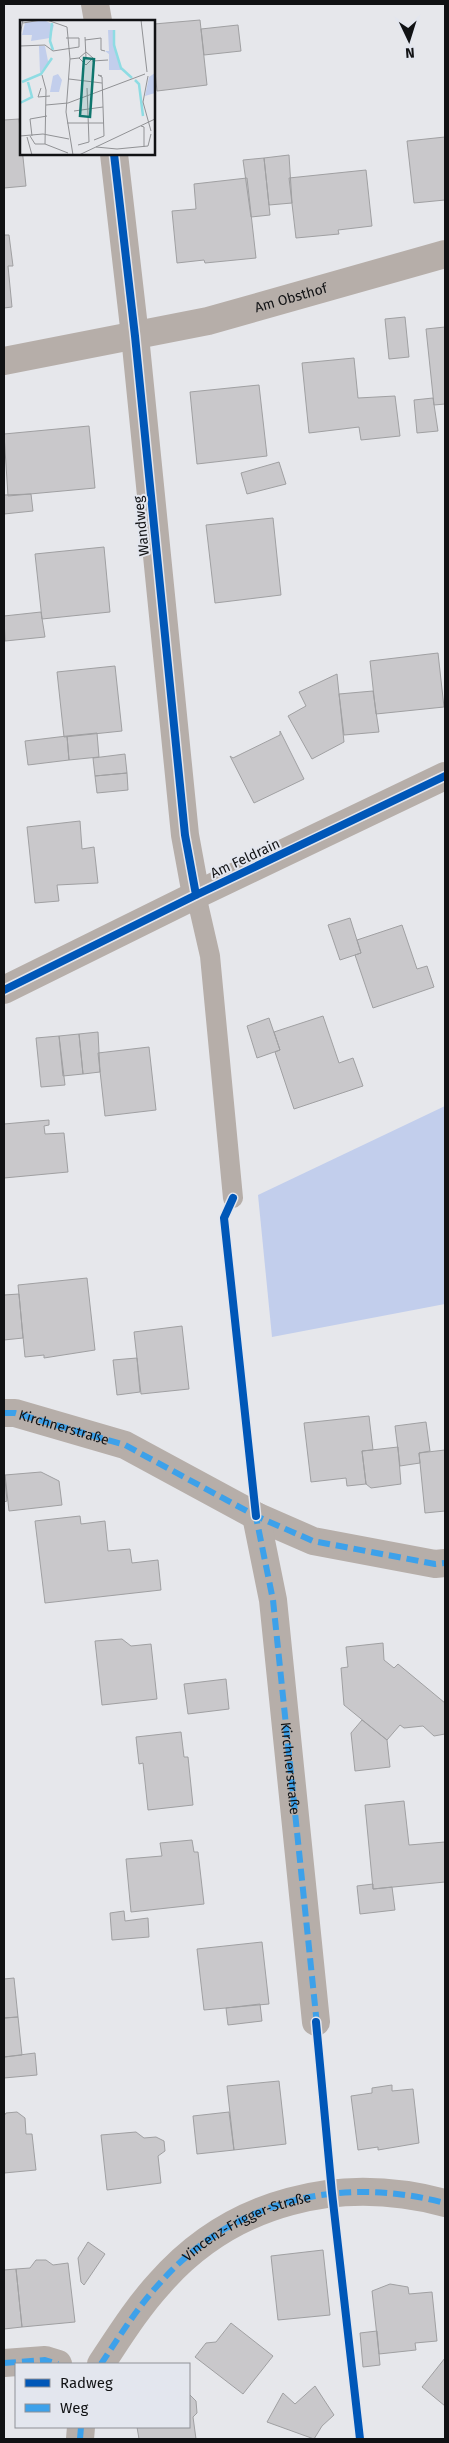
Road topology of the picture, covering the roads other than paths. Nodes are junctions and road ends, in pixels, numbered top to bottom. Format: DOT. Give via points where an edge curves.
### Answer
graph roads {
  1 [pos="96,4"];
  2 [pos="98,20"];
  3 [pos="114,155"];
  4 [pos="445,254"];
  5 [pos="135,336"];
  6 [pos="4,361"];
  7 [pos="445,776"];
  8 [pos="196,895"];
  9 [pos="4,990"];
  10 [pos="233,1198"];
  11 [pos="4,1413"];
  12 [pos="256,1516"];
  13 [pos="445,1563"];
  14 [pos="316,2022"];
  15 [pos="445,2203"];
  16 [pos="4,2363"];
  17 [pos="55,2363"];
  18 [pos="102,2363"];
  1 -- 2 [label="street"];
  3 -- 5 [label="street, Wandweg"];
  4 -- 5 [label="street, Am Obsthof" via="208,321"];
  5 -- 6 [label="street, Am Obsthof"];
  5 -- 8 [label="street, Wandweg" via="184,825"];
  7 -- 8 [label="street, Am Feldrain"];
  8 -- 9 [label="street, Am Feldrain"];
  8 -- 10 [label="lane" via="210,956"];
  11 -- 12 [label="street, Kirchnerstraße" via="14,1413 125,1445"];
  12 -- 13 [label="street, Kirchnerstraße" via="313,1541 435,1564"];
  12 -- 14 [label="street, Kirchnerstraße" via="273,1600"];
  15 -- 18 [label="street, Vincenz-Frigger-Straße" via="390,2192 332,2193 274,2204 232,2223 192,2251 159,2284"];
  16 -- 17 [label="street" via="45,2360"];
}
